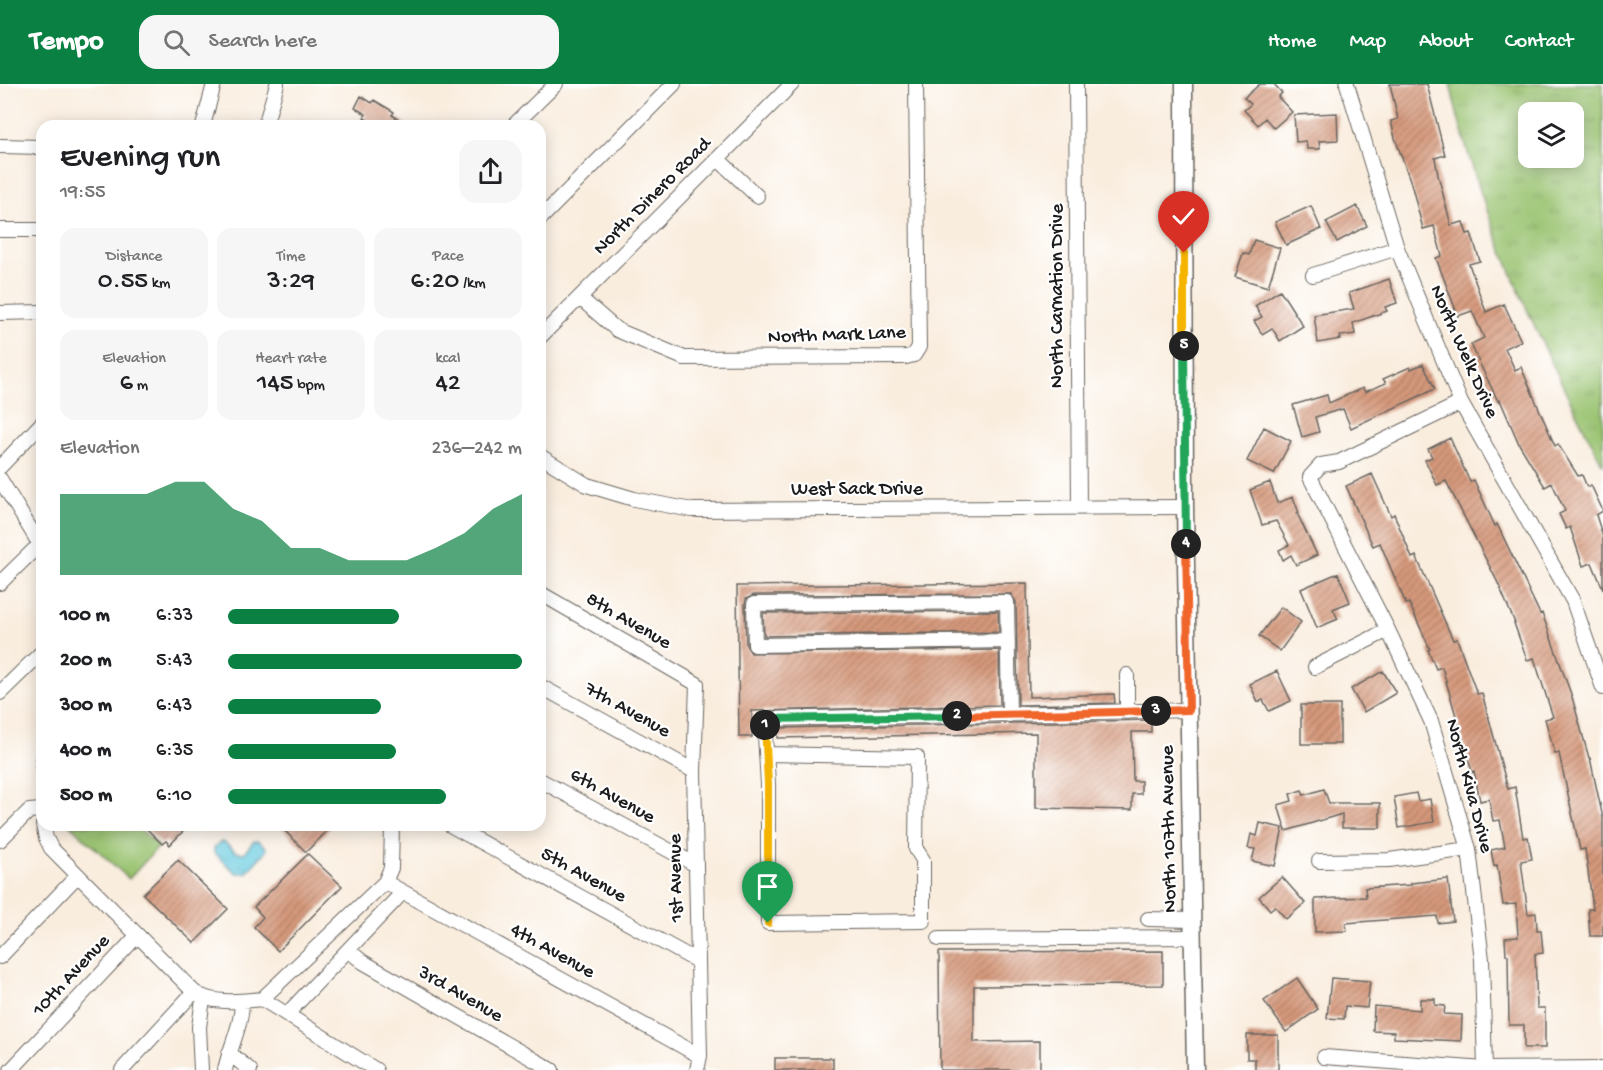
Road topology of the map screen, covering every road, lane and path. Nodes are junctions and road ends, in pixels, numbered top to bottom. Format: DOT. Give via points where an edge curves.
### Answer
graph roads {
  1 [pos="214,84"];
  2 [pos="277,84"];
  3 [pos="556,84"];
  4 [pos="674,84"];
  5 [pos="792,84"];
  6 [pos="916,84"];
  7 [pos="1076,84"];
  8 [pos="1184,84"];
  9 [pos="1347,84"];
  10 [pos="205,120"];
  11 [pos="267,120"];
  12 [pos="519,120"];
  13 [pos="0,146"];
  14 [pos="36,147"];
  15 [pos="718,159"];
  16 [pos="756,196"];
  17 [pos="546,213"];
  18 [pos="0,230"];
  19 [pos="36,230"];
  20 [pos="1397,248"];
  21 [pos="1313,275"];
  22 [pos="580,298"];
  23 [pos="36,312"];
  24 [pos="0,313"];
  25 [pos="546,331"];
  26 [pos="1461,403"];
  27 [pos="36,429"];
  28 [pos="546,460"];
  29 [pos="0,467"];
  30 [pos="0,479"];
  31 [pos="1185,507"];
  32 [pos="1079,508"];
  33 [pos="36,537"];
  34 [pos="36,550"];
  35 [pos="0,583"];
  36 [pos="546,596"];
  37 [pos="1388,630"];
  38 [pos="1008,641"];
  39 [pos="36,658"];
  40 [pos="1315,667"];
  41 [pos="1127,675"];
  42 [pos="697,684"];
  43 [pos="1603,688"];
  44 [pos="546,689"];
  45 [pos="0,693"];
  46 [pos="1189,710"];
  47 [pos="1127,712"];
  48 [pos="1009,715"];
  49 [pos="767,754"];
  50 [pos="694,771"];
  51 [pos="546,783"];
  52 [pos="36,810"];
  53 [pos="44,831"];
  54 [pos="392,831"];
  55 [pos="461,831"];
  56 [pos="0,840"];
  57 [pos="1468,849"];
  58 [pos="1319,861"];
  59 [pos="696,865"];
  60 [pos="78,875"];
  61 [pos="385,882"];
  62 [pos="404,892"];
  63 [pos="1148,919"];
  64 [pos="1193,929"];
  65 [pos="137,936"];
  66 [pos="939,939"];
  67 [pos="349,951"];
  68 [pos="0,957"];
  69 [pos="697,961"];
  70 [pos="198,995"];
  71 [pos="262,999"];
  72 [pos="235,1001"];
  73 [pos="288,1013"];
  74 [pos="229,1053"];
  75 [pos="700,1056"];
  76 [pos="1324,1057"];
  77 [pos="1603,1068"];
  78 [pos="1485,1069"];
  79 [pos="11,1070"];
  80 [pos="122,1070"];
  81 [pos="201,1070"];
  82 [pos="225,1070"];
  83 [pos="250,1070"];
  84 [pos="376,1070"];
  85 [pos="552,1070"];
  86 [pos="697,1070"];
  87 [pos="1195,1070"];
  1 -- 10 [label="street"];
  2 -- 11 [label="street"];
  3 -- 12 [label="street"];
  4 -- 17 [label="street"];
  5 -- 15 [label="street, North Dinero Road"];
  6 -- 22 [label="street, North Mark Lane" via="919,347 914,355 684,358 617,330"];
  7 -- 32 [label="street, North Carnation Drive"];
  8 -- 31 [label="main road, North 107th Avenue"];
  9 -- 20 [label="street, North Welk Drive"];
  13 -- 14 [label="street"];
  15 -- 16 [label="street"];
  15 -- 22 [label="street, North Dinero Road"];
  18 -- 19 [label="street"];
  20 -- 21 [label="street"];
  20 -- 26 [label="street, North Welk Drive"];
  22 -- 25 [label="street, North Dinero Road"];
  23 -- 24 [label="street"];
  26 -- 37 [label="street, North Kiva Drive" via="1339,462 1321,465 1310,477"];
  26 -- 43 [label="street, North Welk Drive" via="1573,601"];
  27 -- 29 [label="street"];
  28 -- 32 [label="street, West Sack Drive" via="587,485 692,510"];
  30 -- 33 [label="street"];
  31 -- 32 [label="street, West Sack Drive"];
  31 -- 46 [label="main road, North 107th Avenue"];
  34 -- 35 [label="street"];
  36 -- 42 [label="street, 8th Avenue"];
  37 -- 40 [label="street"];
  37 -- 57 [label="street, North Kiva Drive" via="1431,721"];
  38 -- 38 [label="street" via="1007,602 754,604 755,645"];
  38 -- 48 [label="street"];
  39 -- 45 [label="street"];
  41 -- 47 [label="street"];
  42 -- 50 [label="street, 1st Avenue"];
  44 -- 50 [label="street, 7th Avenue"];
  46 -- 47 [label="street"];
  46 -- 64 [label="main road, North 107th Avenue"];
  47 -- 48 [label="street"];
  48 -- 49 [label="street" via="764,719"];
  49 -- 49 [label="street" via="768,923 924,921 924,860 916,849 917,757"];
  50 -- 59 [label="street, 1st Avenue"];
  51 -- 59 [label="street, 6th Avenue"];
  52 -- 56 [label="street" via="29,811"];
  53 -- 60 [label="street" via="51,848"];
  54 -- 61 [label="street" via="391,868"];
  55 -- 69 [label="street, 5th Avenue"];
  57 -- 58 [label="street" via="1389,860"];
  57 -- 78 [label="street, North Kiva Drive" via="1482,960"];
  59 -- 69 [label="street, 1st Avenue"];
  60 -- 65 [label="street"];
  60 -- 68 [label="street"];
  61 -- 62 [label="street, 4th Avenue"];
  61 -- 71 [label="street"];
  62 -- 67 [label="street"];
  62 -- 75 [label="street, 4th Avenue"];
  63 -- 64 [label="street"];
  64 -- 66 [label="street"];
  64 -- 87 [label="main road, North 107th Avenue"];
  65 -- 70 [label="street"];
  65 -- 79 [label="street, 10th Avenue"];
  67 -- 73 [label="street"];
  67 -- 85 [label="street, 3rd Avenue"];
  69 -- 75 [label="street, 1st Avenue"];
  70 -- 72 [label="street"];
  70 -- 80 [label="street"];
  70 -- 81 [label="street"];
  71 -- 72 [label="street"];
  71 -- 73 [label="street"];
  72 -- 74 [label="street" via="241,1024"];
  73 -- 84 [label="street"];
  74 -- 82 [label="street"];
  74 -- 83 [label="street"];
  75 -- 86 [label="street, 1st Avenue"];
  76 -- 78 [label="street"];
  77 -- 78 [label="street"];
}
